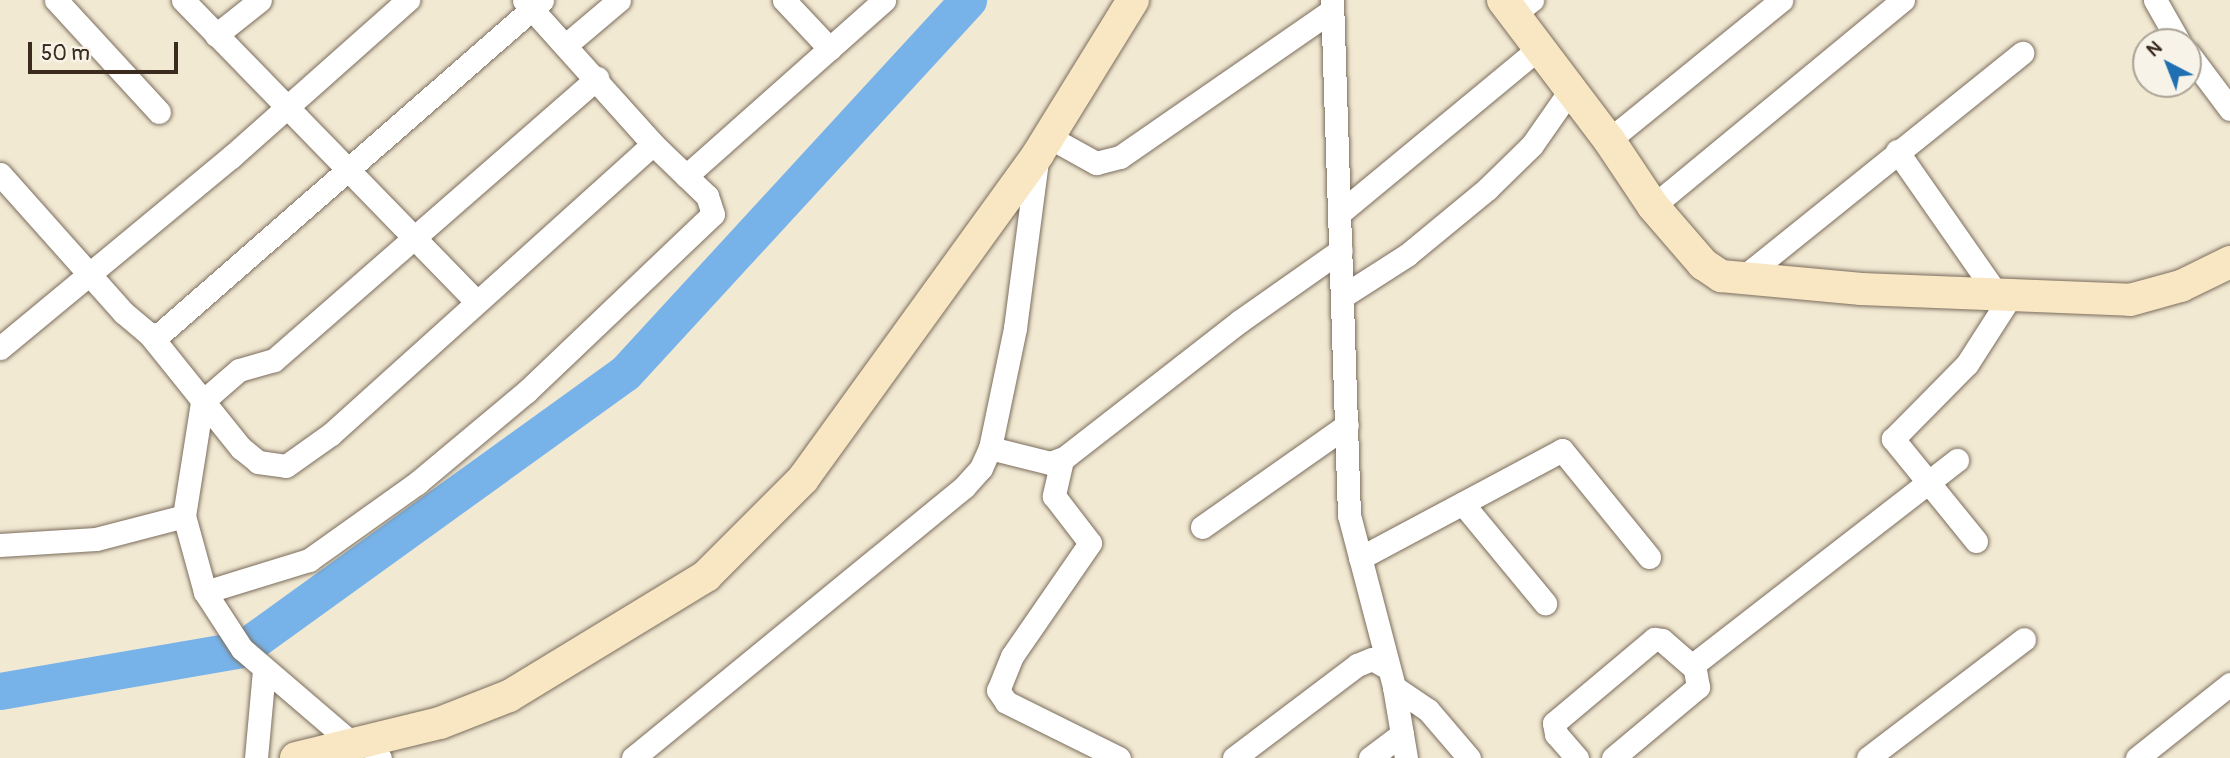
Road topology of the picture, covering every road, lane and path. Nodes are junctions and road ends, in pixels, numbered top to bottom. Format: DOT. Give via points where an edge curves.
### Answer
graph roads {
  1 [pos="56,0"];
  2 [pos="183,0"];
  3 [pos="260,0"];
  4 [pos="408,0"];
  5 [pos="619,0"];
  6 [pos="784,0"];
  7 [pos="884,0"];
  8 [pos="1133,0"];
  9 [pos="1782,0"];
  10 [pos="1903,0"];
  11 [pos="2155,0"];
  12 [pos="532,3"];
  13 [pos="1332,5"];
  14 [pos="1516,5"];
  15 [pos="2171,28"];
  16 [pos="216,35"];
  17 [pos="567,44"];
  18 [pos="1539,48"];
  19 [pos="830,50"];
  20 [pos="2022,53"];
  21 [pos="2202,72"];
  22 [pos="597,78"];
  23 [pos="1571,89"];
  24 [pos="286,109"];
  25 [pos="2230,109"];
  26 [pos="159,112"];
  27 [pos="1609,140"];
  28 [pos="653,144"];
  29 [pos="1044,145"];
  30 [pos="1897,150"];
  31 [pos="349,169"];
  32 [pos="0,174"];
  33 [pos="686,176"];
  34 [pos="1653,206"];
  35 [pos="1342,211"];
  36 [pos="414,236"];
  37 [pos="1341,250"];
  38 [pos="2230,262"];
  39 [pos="89,276"];
  40 [pos="1741,279"];
  41 [pos="1343,296"];
  42 [pos="2005,297"];
  43 [pos="477,302"];
  44 [pos="150,335"];
  45 [pos="0,348"];
  46 [pos="202,402"];
  47 [pos="1347,425"];
  48 [pos="990,448"];
  49 [pos="1062,460"];
  50 [pos="1957,460"];
  51 [pos="1929,482"];
  52 [pos="1463,504"];
  53 [pos="184,516"];
  54 [pos="1202,527"];
  55 [pos="1976,541"];
  56 [pos="0,545"];
  57 [pos="1650,557"];
  58 [pos="1360,558"];
  59 [pos="205,592"];
  60 [pos="1545,603"];
  61 [pos="2024,639"];
  62 [pos="1692,666"];
  63 [pos="264,670"];
  64 [pos="1391,677"];
  65 [pos="2230,684"];
  66 [pos="1402,734"];
  67 [pos="366,748"];
  68 [pos="256,758"];
  69 [pos="296,758"];
  70 [pos="633,758"];
  71 [pos="1119,758"];
  72 [pos="1234,758"];
  73 [pos="1370,758"];
  74 [pos="1406,758"];
  75 [pos="1469,758"];
  76 [pos="1577,758"];
  77 [pos="1613,758"];
  78 [pos="1868,758"];
  79 [pos="2137,758"];
  1 -- 26 [label="street"];
  2 -- 16 [label="street"];
  3 -- 16 [label="street"];
  4 -- 24 [label="street"];
  5 -- 17 [label="street"];
  6 -- 19 [label="street"];
  7 -- 19 [label="street"];
  8 -- 29 [label="street"];
  9 -- 27 [label="street"];
  10 -- 34 [label="street"];
  11 -- 15 [label="street"];
  12 -- 17 [label="street"];
  12 -- 31 [label="street"];
  13 -- 29 [label="street" via="1120,157 1096,163"];
  13 -- 35 [label="street"];
  14 -- 18 [label="street"];
  16 -- 24 [label="street"];
  17 -- 22 [label="street"];
  18 -- 23 [label="street"];
  18 -- 35 [label="street"];
  19 -- 33 [label="street"];
  20 -- 30 [label="street"];
  21 -- 25 [label="street"];
  22 -- 28 [label="street"];
  22 -- 36 [label="street"];
  23 -- 27 [label="street"];
  23 -- 41 [label="street" via="1532,145 1487,189 1407,255"];
  24 -- 31 [label="street"];
  24 -- 39 [label="street"];
  27 -- 34 [label="street"];
  28 -- 33 [label="street"];
  28 -- 43 [label="street"];
  29 -- 48 [label="street" via="1015,328"];
  29 -- 67 [label="street" via="803,479 706,576 509,696"];
  30 -- 40 [label="street"];
  30 -- 42 [label="street"];
  31 -- 36 [label="street"];
  31 -- 44 [label="street" via="167,330"];
  32 -- 39 [label="street"];
  33 -- 59 [label="street" via="712,202 713,214 458,452 309,560"];
  34 -- 40 [label="street" via="1703,264 1721,276"];
  35 -- 37 [label="street"];
  36 -- 43 [label="street"];
  36 -- 46 [label="street" via="274,360 239,370"];
  37 -- 41 [label="street"];
  37 -- 49 [label="street" via="1240,321"];
  38 -- 42 [label="street" via="2181,286 2140,299"];
  39 -- 44 [label="street"];
  39 -- 45 [label="street"];
  40 -- 42 [label="street"];
  41 -- 47 [label="street"];
  42 -- 51 [label="street" via="1967,364 1894,437"];
  43 -- 46 [label="street" via="331,434 286,466 258,462"];
  44 -- 46 [label="street"];
  46 -- 53 [label="street"];
  47 -- 54 [label="street"];
  47 -- 58 [label="street" via="1349,515"];
  48 -- 49 [label="street" via="1050,463"];
  48 -- 70 [label="street" via="964,487"];
  49 -- 71 [label="street" via="1054,496 1090,543 1005,667 998,690 1006,702"];
  50 -- 51 [label="street"];
  51 -- 55 [label="street"];
  51 -- 62 [label="street"];
  52 -- 57 [label="street" via="1562,450"];
  52 -- 58 [label="street"];
  52 -- 60 [label="street"];
  53 -- 56 [label="street" via="96,539"];
  53 -- 59 [label="street"];
  58 -- 64 [label="street"];
  59 -- 63 [label="street" via="218,618"];
  61 -- 78 [label="street"];
  62 -- 76 [label="street" via="1662,640 1654,639 1554,723 1556,734"];
  62 -- 77 [label="street" via="1698,687"];
  63 -- 67 [label="street"];
  63 -- 68 [label="street"];
  64 -- 66 [label="street"];
  64 -- 72 [label="street" via="1372,659 1357,665"];
  64 -- 75 [label="street" via="1428,710"];
  65 -- 79 [label="street"];
  66 -- 73 [label="street"];
  66 -- 74 [label="street"];
  67 -- 69 [label="street"];
}
